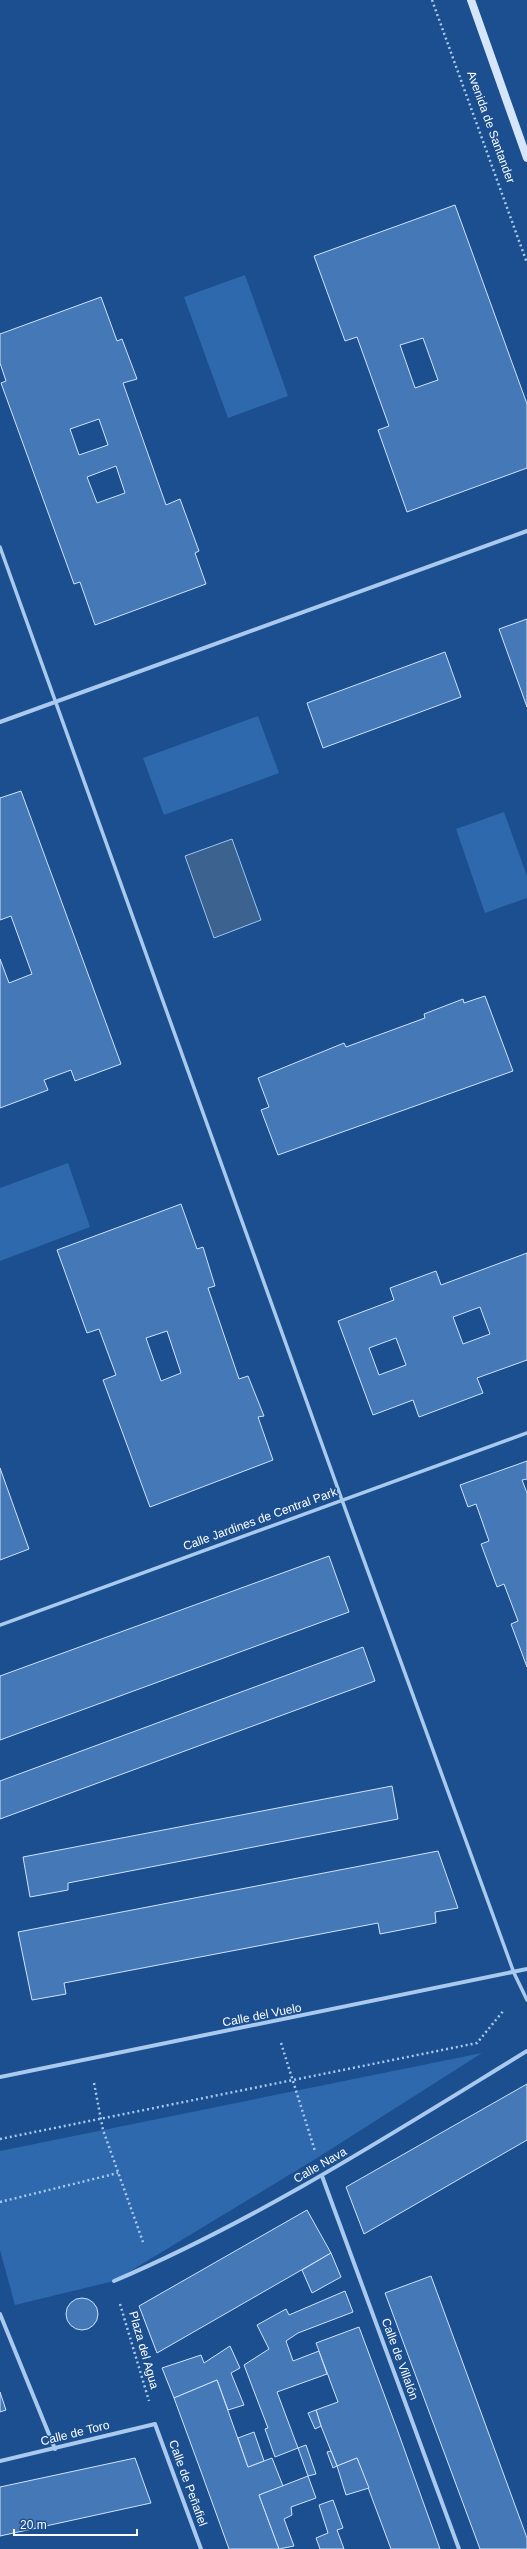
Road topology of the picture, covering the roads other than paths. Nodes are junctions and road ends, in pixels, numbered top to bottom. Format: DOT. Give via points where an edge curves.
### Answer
graph roads {
  1 [pos="471,0"];
  2 [pos="527,158"];
  3 [pos="527,531"];
  4 [pos="0,547"];
  5 [pos="56,702"];
  6 [pos="0,722"];
  7 [pos="527,1433"];
  8 [pos="342,1500"];
  9 [pos="0,1625"];
  10 [pos="527,1969"];
  11 [pos="514,1974"];
  12 [pos="527,2000"];
  13 [pos="527,2051"];
  14 [pos="0,2076"];
  15 [pos="322,2176"];
  16 [pos="114,2281"];
  17 [pos="0,2314"];
  18 [pos="156,2424"];
  19 [pos="55,2449"];
  20 [pos="0,2461"];
  21 [pos="201,2549"];
  22 [pos="459,2549"];
  1 -- 2 [label="main road, Avenida de Santander"];
  3 -- 5 [label="street"];
  4 -- 5 [label="street"];
  5 -- 6 [label="street"];
  5 -- 8 [label="street"];
  7 -- 8 [label="street, Calle Jardines de Central Park"];
  8 -- 9 [label="street, Calle Jardines de Central Park"];
  8 -- 11 [label="street"];
  10 -- 11 [label="street, Calle del Vuelo"];
  11 -- 12 [label="street"];
  11 -- 14 [label="street, Calle del Vuelo"];
  13 -- 15 [label="street, Calle Nava"];
  15 -- 16 [label="street, Calle Nava" via="151,2265"];
  15 -- 22 [label="street, Calle de Villalón"];
  17 -- 19 [label="street"];
  18 -- 19 [label="street, Calle de Toro"];
  18 -- 21 [label="street, Calle de Peñafiel"];
  19 -- 20 [label="street, Calle de Toro"];
}
